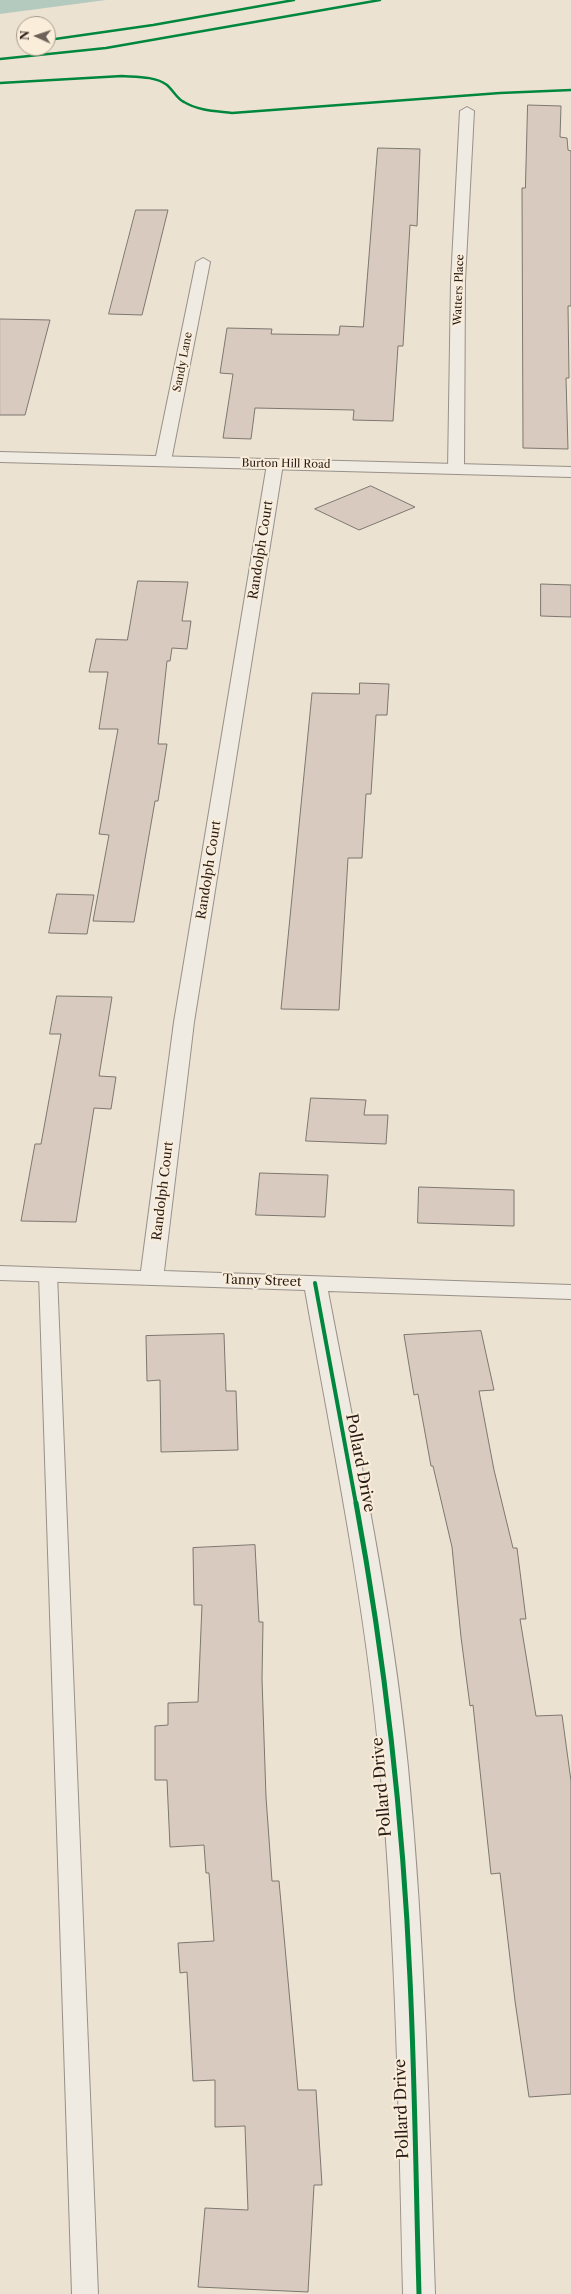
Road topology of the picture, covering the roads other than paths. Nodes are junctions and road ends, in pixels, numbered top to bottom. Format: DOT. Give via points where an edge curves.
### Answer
graph roads {
  1 [pos="467,111"];
  2 [pos="203,262"];
  3 [pos="0,457"];
  4 [pos="163,461"];
  5 [pos="275,464"];
  6 [pos="456,469"];
  7 [pos="571,472"];
  8 [pos="0,1273"];
  9 [pos="48,1274"];
  10 [pos="152,1277"];
  11 [pos="315,1283"];
  12 [pos="571,1292"];
  13 [pos="84,2294"];
  14 [pos="419,2294"];
  1 -- 6 [label="street, Watters Place" via="458,281"];
  2 -- 4 [label="street, Sandy Lane"];
  3 -- 4 [label="street, Burton Hill Road"];
  4 -- 5 [label="street, Burton Hill Road"];
  5 -- 6 [label="street, Burton Hill Road"];
  5 -- 10 [label="street, Randolph Court" via="184,1022"];
  6 -- 7 [label="street, Burton Hill Road"];
  8 -- 9 [label="street, Tanny Street"];
  9 -- 10 [label="street, Tanny Street"];
  9 -- 13 [label="lane"];
  10 -- 11 [label="street, Tanny Street"];
  11 -- 12 [label="street, Tanny Street"];
  11 -- 14 [label="street, Pollard Drive" via="371,1584 394,1765 410,1978"];
}
